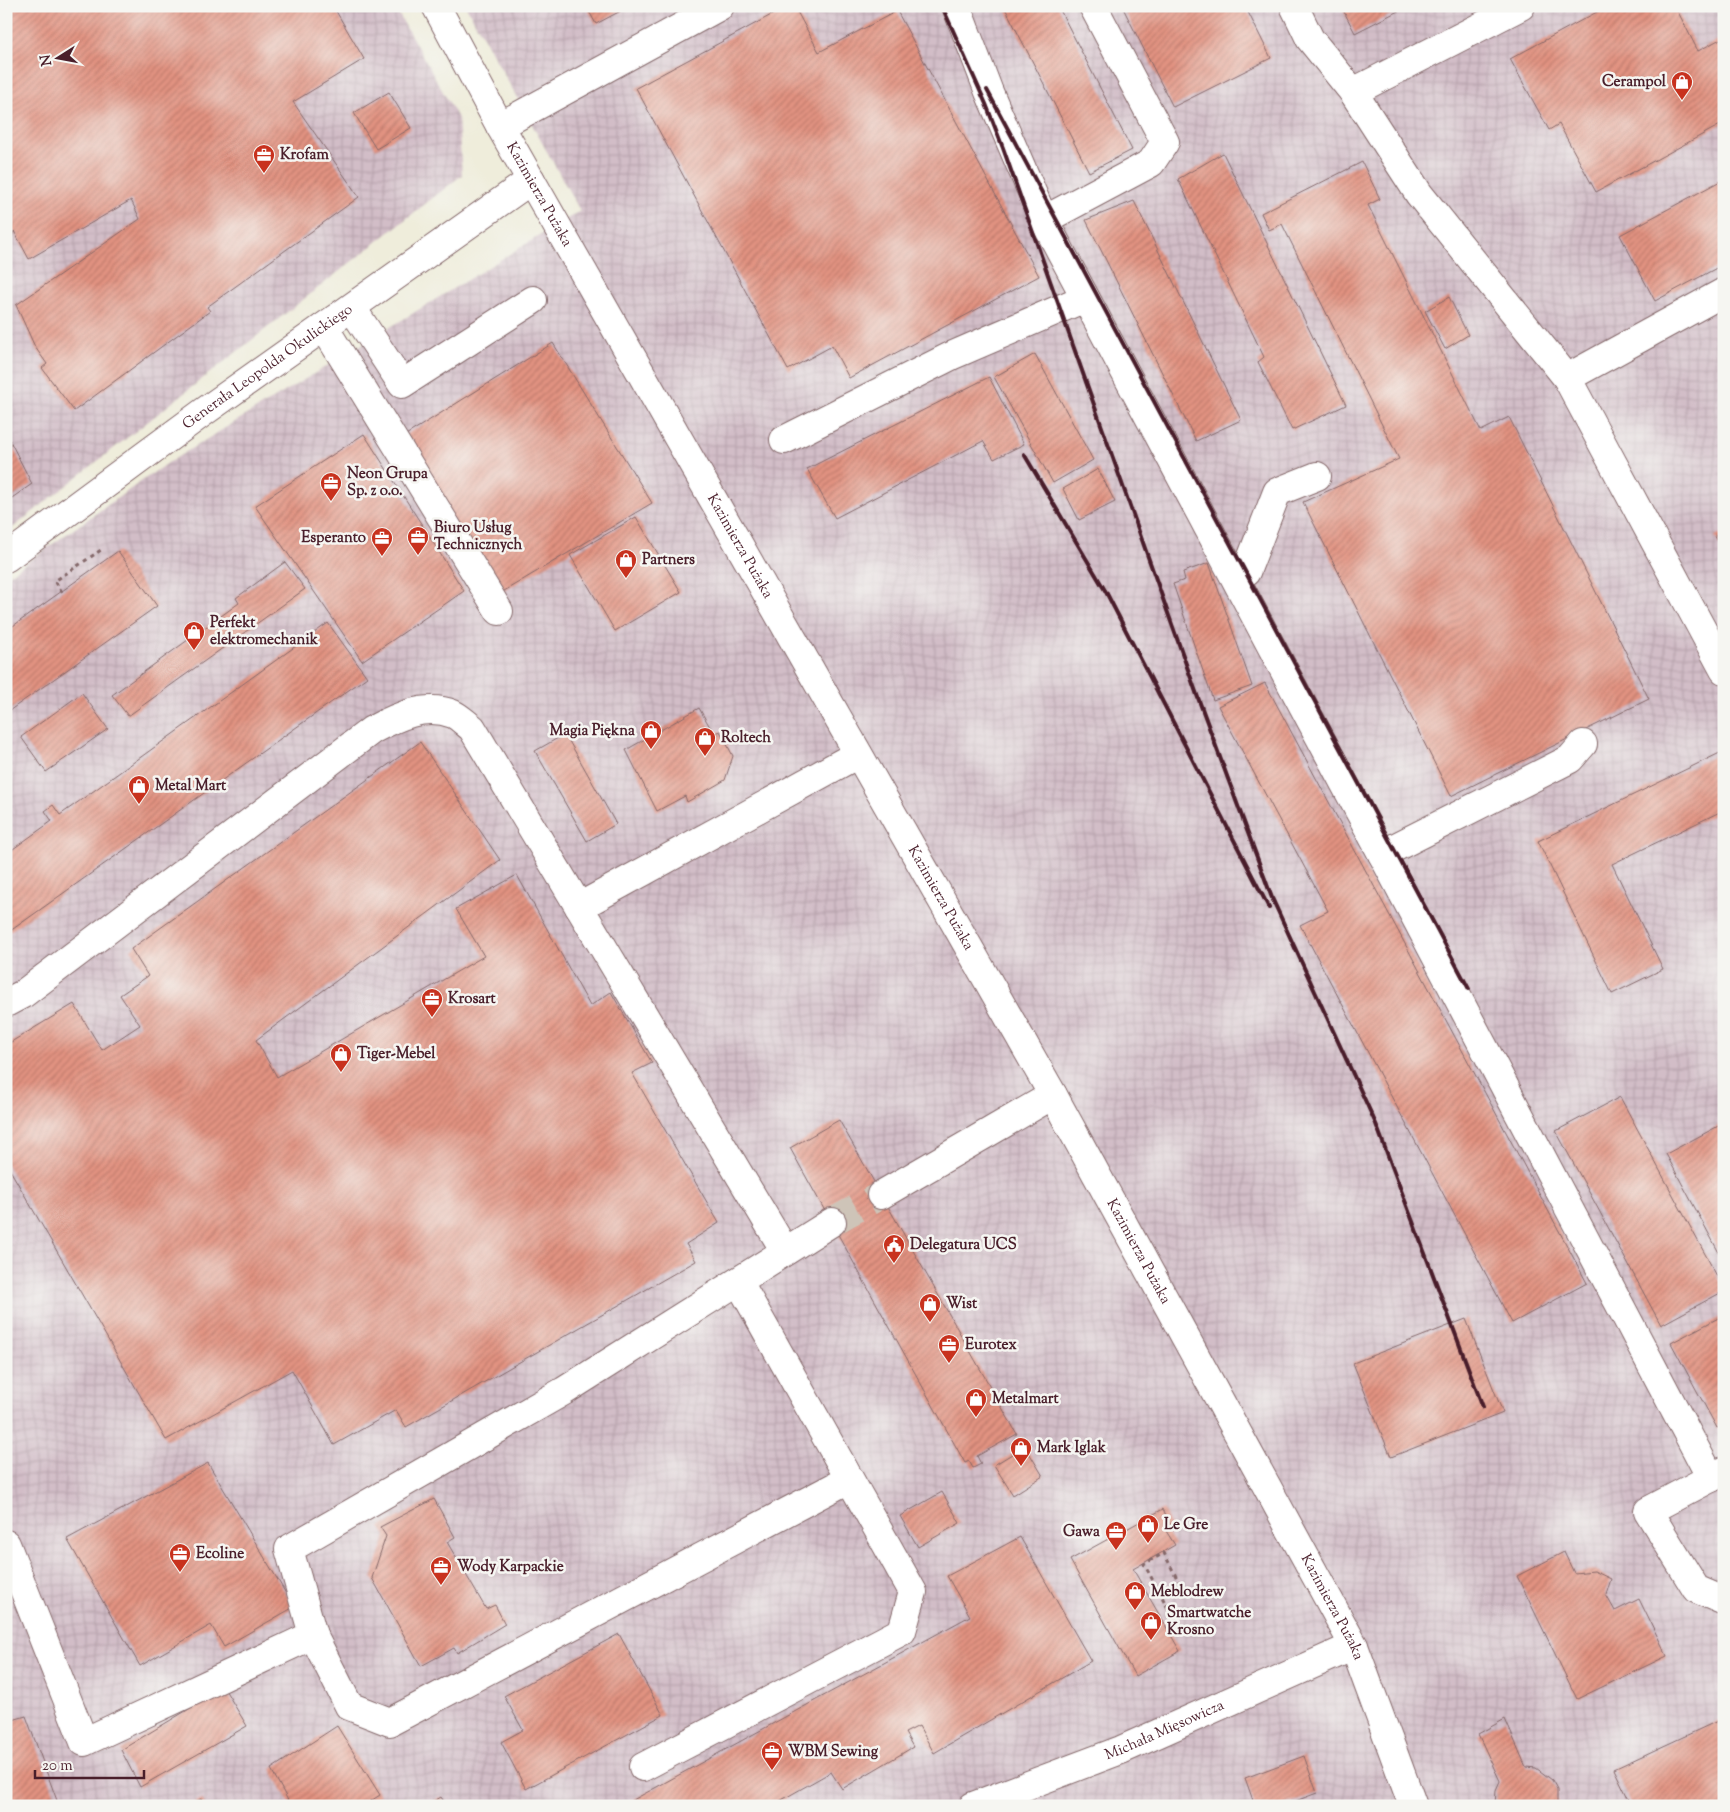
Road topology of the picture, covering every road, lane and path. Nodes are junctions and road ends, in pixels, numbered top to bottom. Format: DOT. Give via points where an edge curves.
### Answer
graph roads {
  1 [pos="436,6"];
  2 [pos="720,6"];
  3 [pos="956,6"];
  4 [pos="1093,6"];
  5 [pos="1294,6"];
  6 [pos="1520,6"];
  7 [pos="1353,92"];
  8 [pos="500,126"];
  9 [pos="531,180"];
  10 [pos="1044,220"];
  11 [pos="1724,292"];
  12 [pos="1086,298"];
  13 [pos="533,300"];
  14 [pos="352,308"];
  15 [pos="324,327"];
  16 [pos="1567,378"];
  17 [pos="784,440"];
  18 [pos="1317,476"];
  19 [pos="101,550"];
  20 [pos="6,558"];
  21 [pos="1236,578"];
  22 [pos="62,592"];
  23 [pos="499,611"];
  24 [pos="1724,670"];
  25 [pos="1583,744"];
  26 [pos="858,754"];
  27 [pos="1382,854"];
  28 [pos="579,907"];
  29 [pos="6,1003"];
  30 [pos="1053,1094"];
  31 [pos="882,1195"];
  32 [pos="832,1222"];
  33 [pos="785,1251"];
  34 [pos="739,1282"];
  35 [pos="1717,1475"];
  36 [pos="849,1479"];
  37 [pos="6,1544"];
  38 [pos="1186,1596"];
  39 [pos="1724,1601"];
  40 [pos="1168,1608"];
  41 [pos="313,1635"];
  42 [pos="1354,1646"];
  43 [pos="643,1767"];
  44 [pos="973,1806"];
  45 [pos="1413,1806"];
  1 -- 8 [label="street, Kazimierza Pużaka"];
  2 -- 8 [label="street"];
  3 -- 10 [label="street"];
  4 -- 10 [label="street" via="1165,142 1151,162"];
  5 -- 7 [label="street" via="1310,39"];
  6 -- 7 [label="street"];
  7 -- 16 [label="street" via="1420,194"];
  8 -- 9 [label="street, Kazimierza Pużaka"];
  9 -- 14 [label="street, Generała Leopolda Okulickiego"];
  9 -- 26 [label="street, Kazimierza Pużaka"];
  10 -- 12 [label="street"];
  11 -- 16 [label="street"];
  12 -- 17 [label="street" via="951,356"];
  12 -- 21 [label="street"];
  13 -- 14 [label="street" via="402,384"];
  14 -- 15 [label="street, Generała Leopolda Okulickiego"];
  15 -- 20 [label="street, Generała Leopolda Okulickiego"];
  15 -- 23 [label="street"];
  16 -- 24 [label="street"];
  18 -- 21 [label="street" via="1277,492 1246,572"];
  19 -- 22 [label="path" via="55,581"];
  21 -- 27 [label="street"];
  25 -- 27 [label="street" via="1570,759"];
  26 -- 28 [label="street"];
  26 -- 30 [label="street, Kazimierza Pużaka"];
  27 -- 35 [label="street"];
  28 -- 29 [label="street" via="472,728 453,714 425,710 396,717 372,730 23,994"];
  28 -- 33 [label="street"];
  30 -- 31 [label="street"];
  30 -- 42 [label="street, Kazimierza Pużaka"];
  32 -- 33 [label="street"];
  33 -- 34 [label="street"];
  34 -- 36 [label="street"];
  34 -- 41 [label="street" via="564,1391 289,1549"];
  35 -- 39 [label="street" via="1648,1512 1696,1588"];
  36 -- 41 [label="street" via="390,1722 349,1706"];
  36 -- 43 [label="street" via="913,1592 902,1631"];
  37 -- 41 [label="street" via="84,1742"];
  38 -- 40 [label="path" via="1164,1553 1144,1564"];
  42 -- 44 [label="street, Michała Mięsowicza" via="1121,1750"];
  42 -- 45 [label="street, Kazimierza Pużaka"];
}
